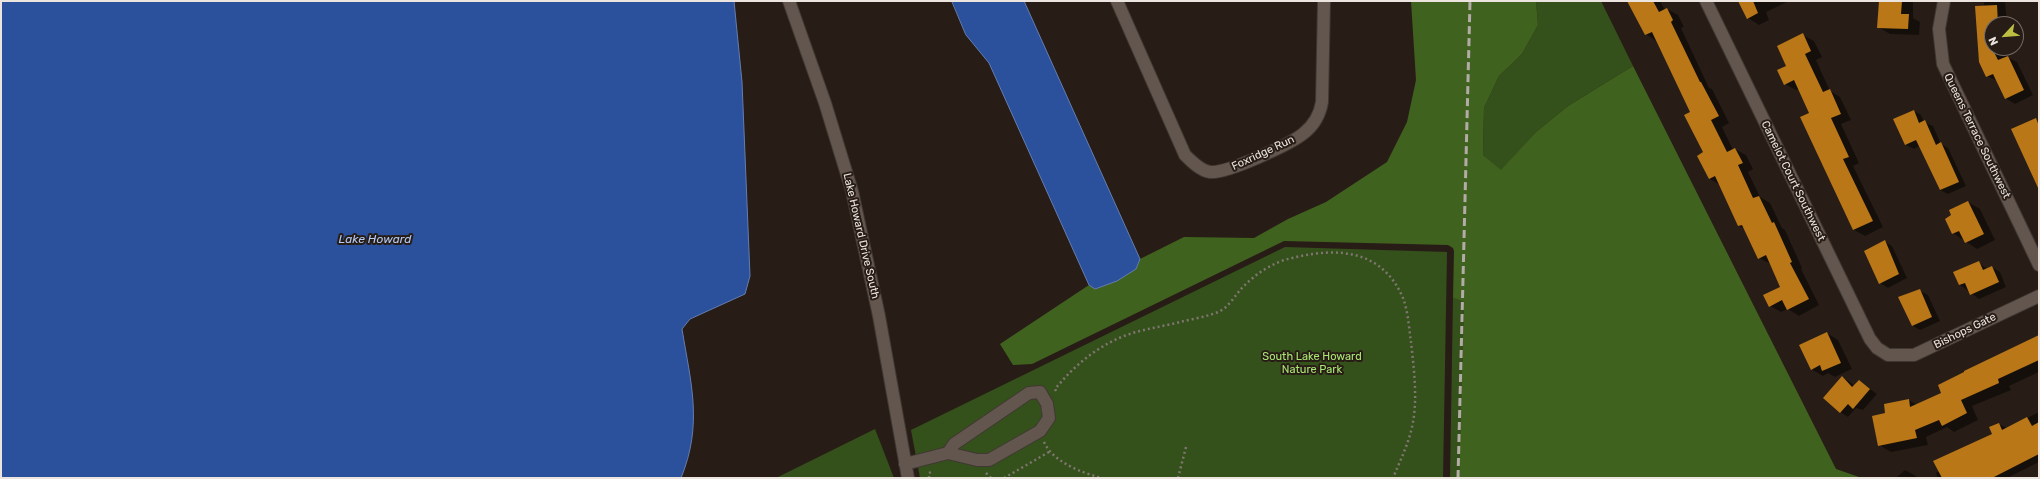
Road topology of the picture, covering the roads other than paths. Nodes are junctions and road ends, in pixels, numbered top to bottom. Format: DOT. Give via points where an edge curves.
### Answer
graph roads {
  1 [pos="790,1"];
  2 [pos="1118,1"];
  3 [pos="1324,1"];
  4 [pos="1706,1"];
  5 [pos="1944,1"];
  6 [pos="2039,265"];
  7 [pos="2039,296"];
  8 [pos="1888,356"];
  9 [pos="948,453"];
  10 [pos="905,464"];
  11 [pos="908,478"];
  1 -- 10 [label="street, Lake Howard Drive South" via="852,191 879,316"];
  2 -- 3 [label="street, Foxridge Run" via="1185,155 1194,164 1209,172 1219,172 1234,168 1303,134 1320,112"];
  4 -- 8 [label="street, Camelot Court Southwest" via="1870,339"];
  5 -- 6 [label="street, Queens Terrace Southwest" via="1939,29 1943,64"];
  7 -- 8 [label="street, Bishops Gate" via="1914,356"];
  9 -- 9 [label="street" via="977,460 989,460 1040,431 1049,418 1047,404 1040,392 1029,393 954,444"];
  9 -- 10 [label="street"];
  10 -- 11 [label="street, Lake Howard Drive South"];
}
